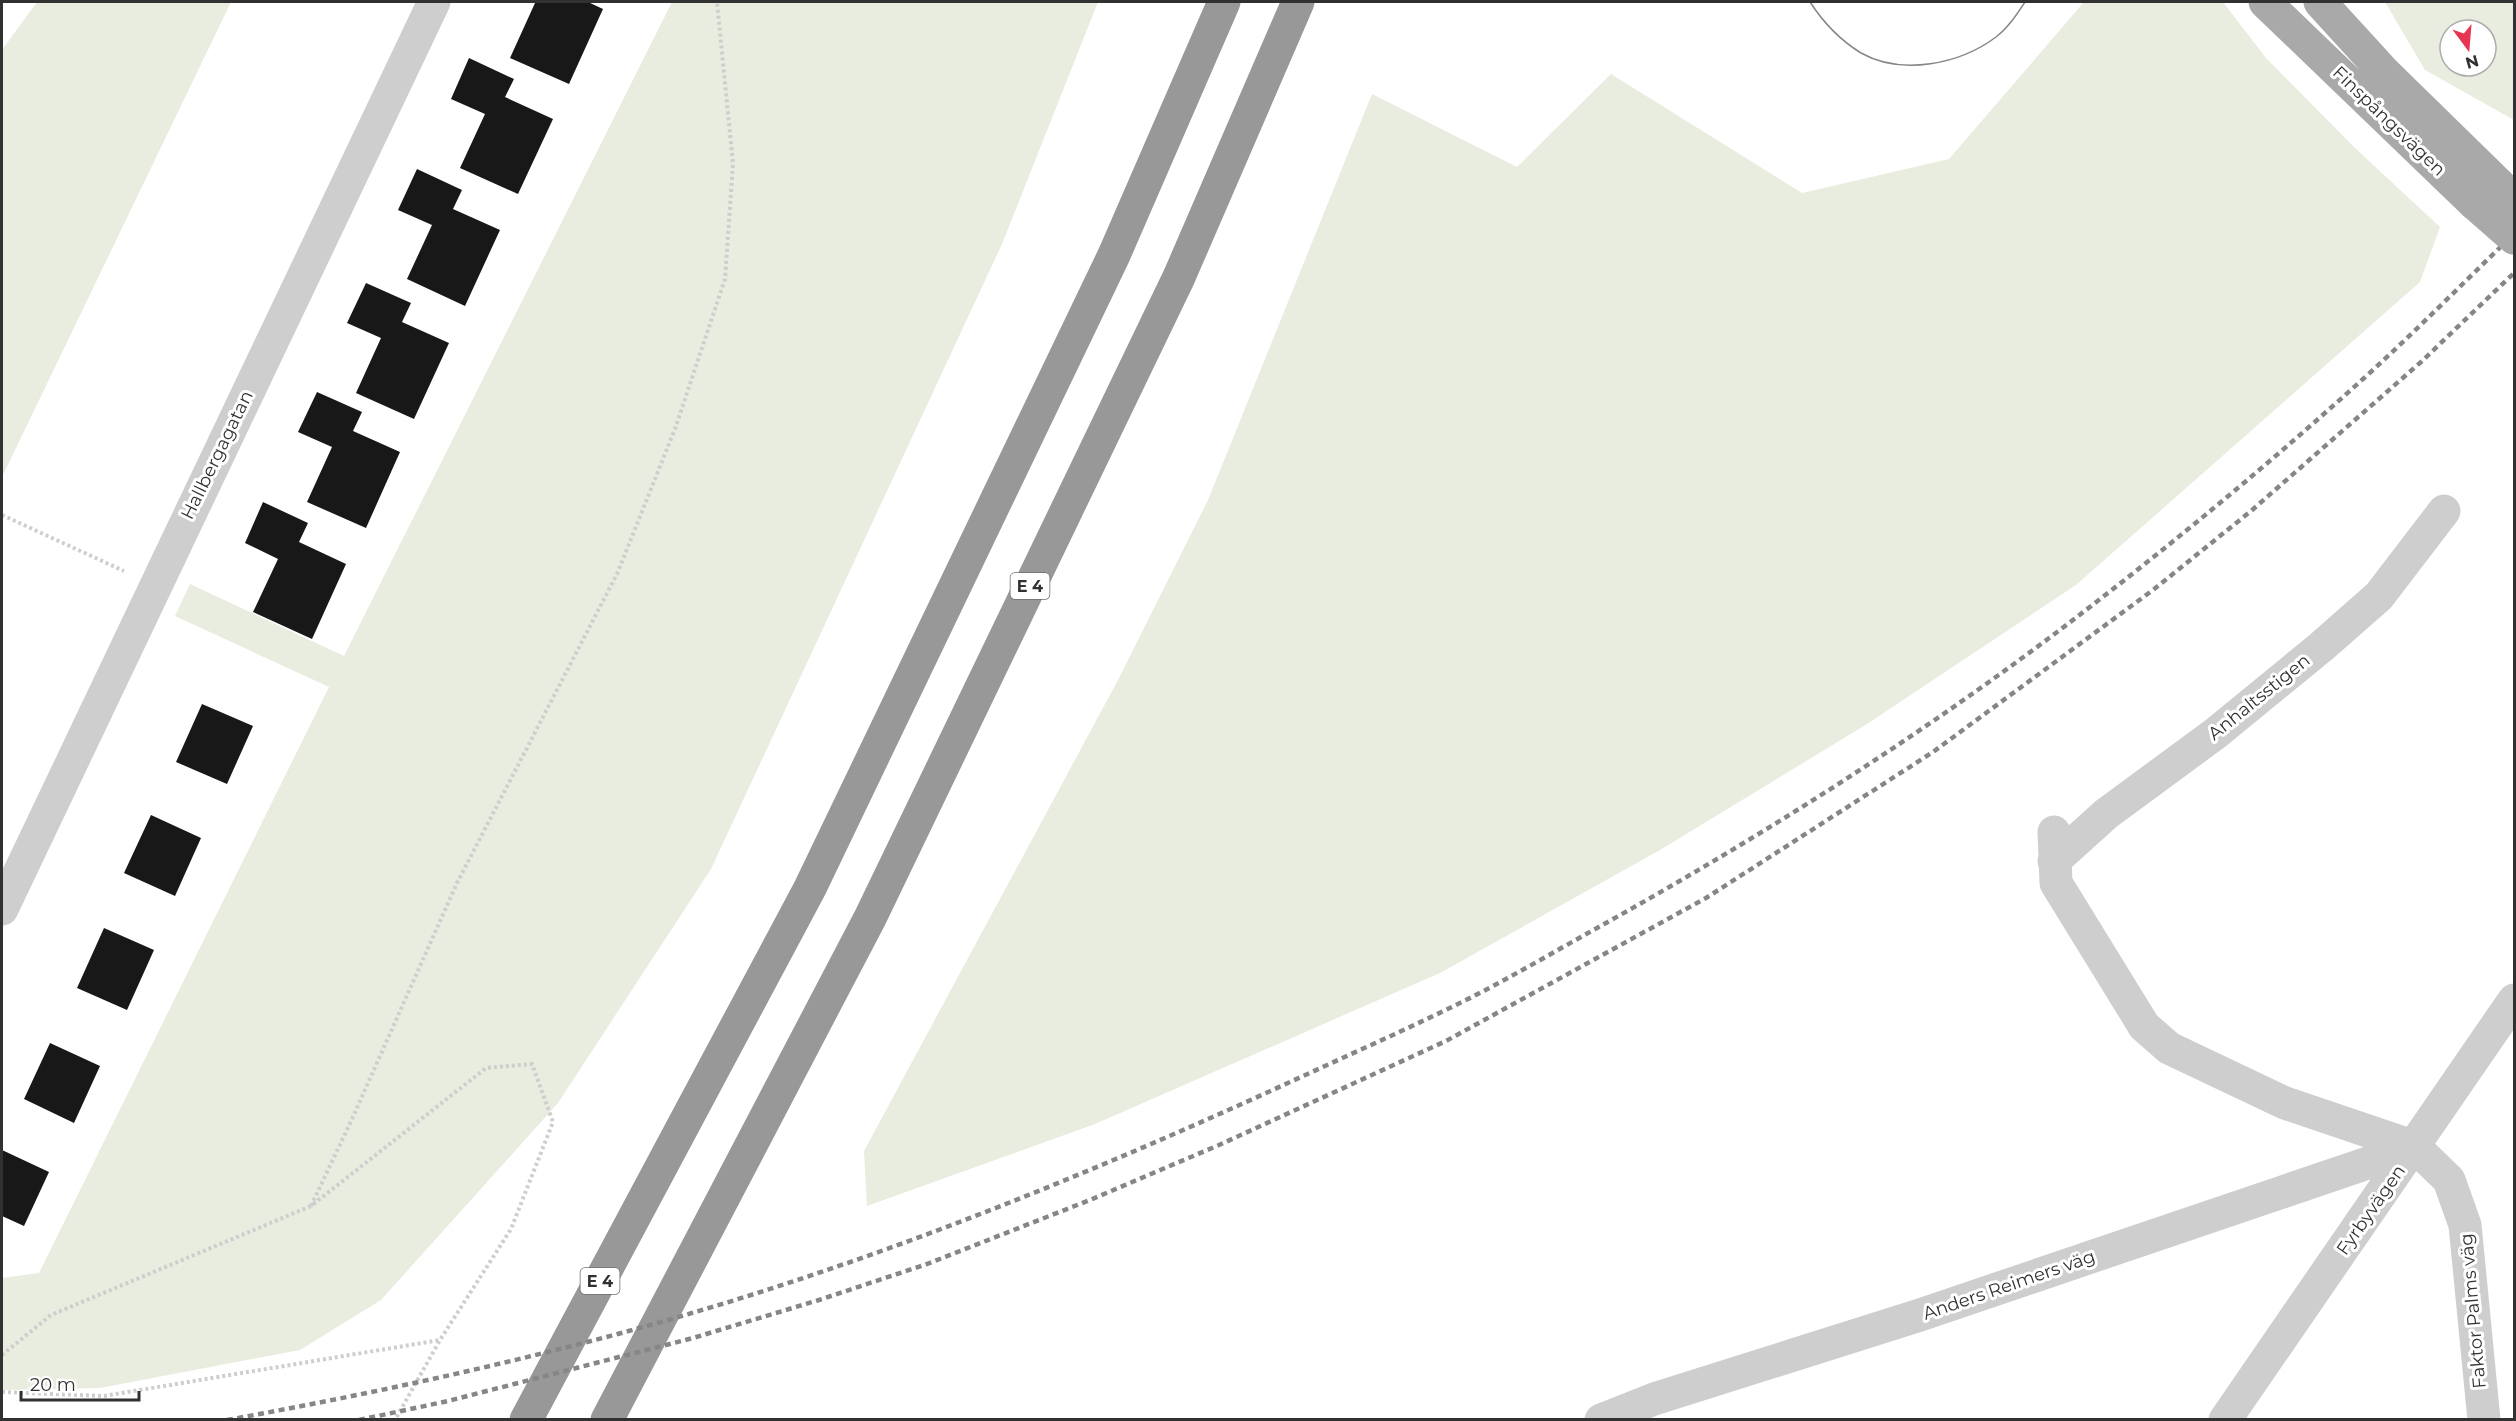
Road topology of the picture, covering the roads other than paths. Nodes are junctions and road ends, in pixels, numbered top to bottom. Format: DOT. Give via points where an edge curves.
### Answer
graph roads {
  1 [pos="434,2"];
  2 [pos="1224,2"];
  3 [pos="1298,2"];
  4 [pos="2265,2"];
  5 [pos="2319,2"];
  6 [pos="2514,199"];
  7 [pos="2514,238"];
  8 [pos="2444,512"];
  9 [pos="2,909"];
  10 [pos="2514,1000"];
  11 [pos="2415,1147"];
  12 [pos="526,1419"];
  13 [pos="607,1419"];
  14 [pos="1601,1419"];
  15 [pos="2224,1419"];
  16 [pos="2484,1419"];
  1 -- 9 [label="street, Hallbergagatan"];
  2 -- 12 [label="highway, E 4" via="1114,255 810,888"];
  3 -- 13 [label="highway, E 4" via="1179,277 875,908"];
  4 -- 7 [label="main road, Finspångsvägen, bridge"];
  5 -- 6 [label="main road, Finspångsvägen" via="2383,71"];
  8 -- 11 [label="street, Anhaltsstigen" via="2379,596 2321,647 2216,733 2106,814 2054,846 2056,883 2144,1026 2169,1048 2285,1103"];
  10 -- 11 [label="street, Fyrbyvägen"];
  11 -- 14 [label="street, Anders Reimers väg"];
  11 -- 15 [label="street, Fyrbyvägen"];
  11 -- 16 [label="street, Faktor Palms väg" via="2449,1180 2466,1225"];
}
